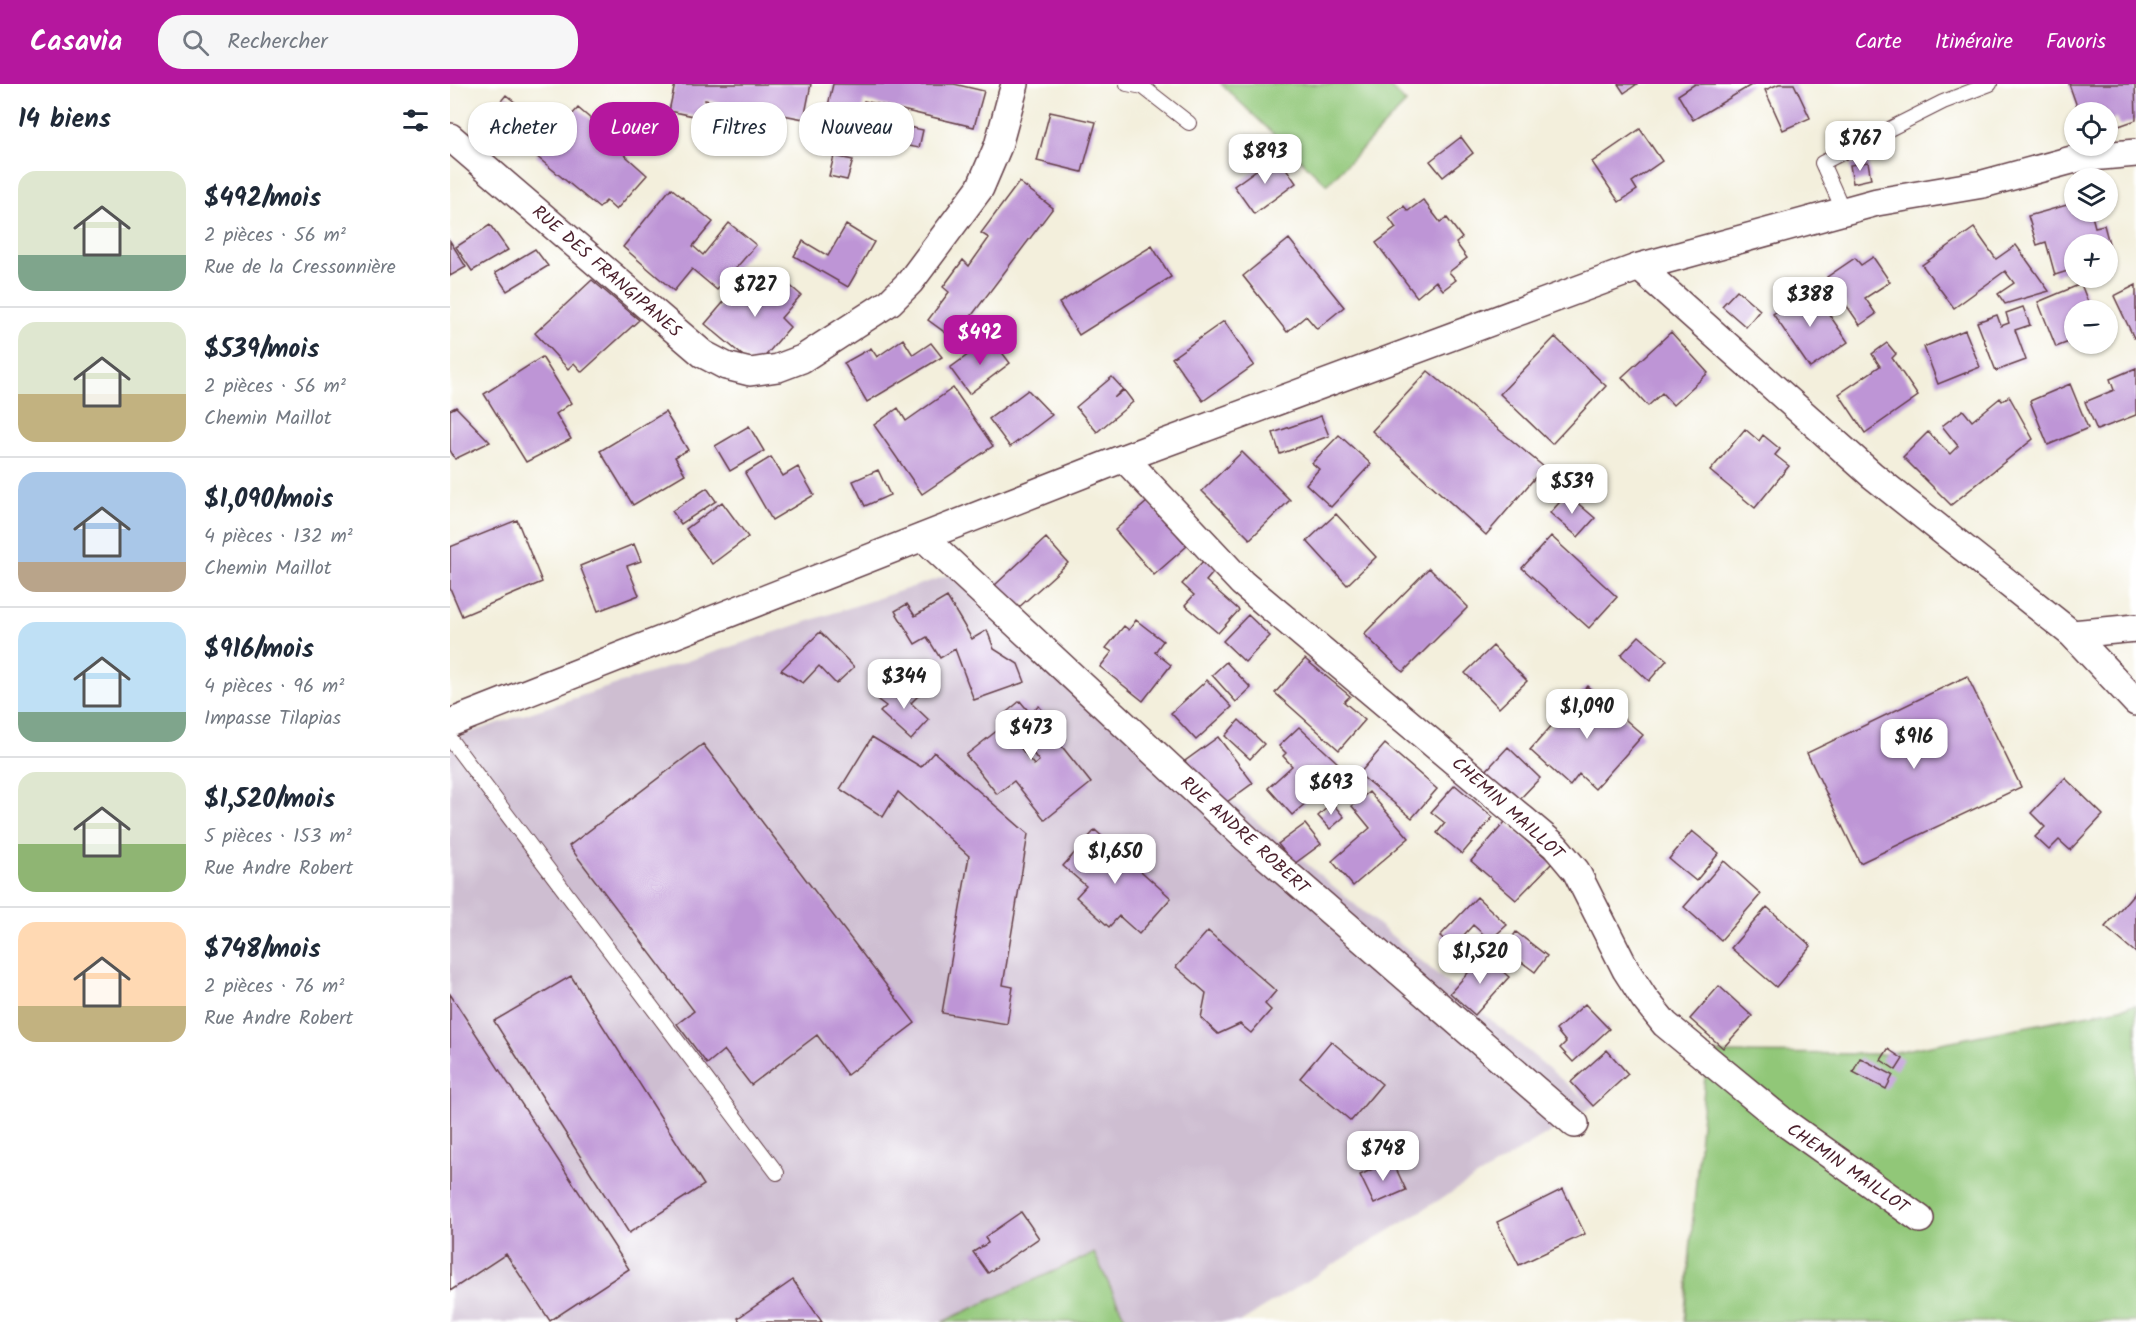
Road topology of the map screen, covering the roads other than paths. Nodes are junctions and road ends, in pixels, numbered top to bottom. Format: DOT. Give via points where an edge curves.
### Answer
graph roads {
  1 [pos="1015,84"];
  2 [pos="1127,84"];
  3 [pos="1990,84"];
  4 [pos="1189,123"];
  5 [pos="450,137"];
  6 [pos="2136,153"];
  7 [pos="1844,212"];
  8 [pos="1639,267"];
  9 [pos="1124,458"];
  10 [pos="923,537"];
  11 [pos="2136,628"];
  12 [pos="2072,634"];
  13 [pos="2136,702"];
  14 [pos="450,723"];
  15 [pos="450,739"];
  16 [pos="1575,1124"];
  17 [pos="777,1173"];
  18 [pos="1920,1218"];
  1 -- 5 [label="street, RUE DES FRANGIPANES" via="998,146 980,188 910,282 866,320 802,359 750,372 703,354"];
  2 -- 4 [label="lane" via="1143,87"];
  3 -- 7 [label="lane" via="1943,102 1822,163"];
  6 -- 7 [label="street" via="2079,158 1983,184 1877,202"];
  7 -- 8 [label="street"];
  8 -- 9 [label="street"];
  8 -- 12 [label="street" via="1872,475"];
  9 -- 10 [label="street"];
  9 -- 18 [label="street, CHEMIN MAILLOT" via="1242,583 1555,846 1576,871 1626,970 1665,1024 1784,1122"];
  10 -- 14 [label="street"];
  10 -- 16 [label="street, RUE ANDRE ROBERT" via="1247,838"];
  11 -- 12 [label="street"];
  12 -- 13 [label="street"];
  15 -- 17 [label="lane"];
}
